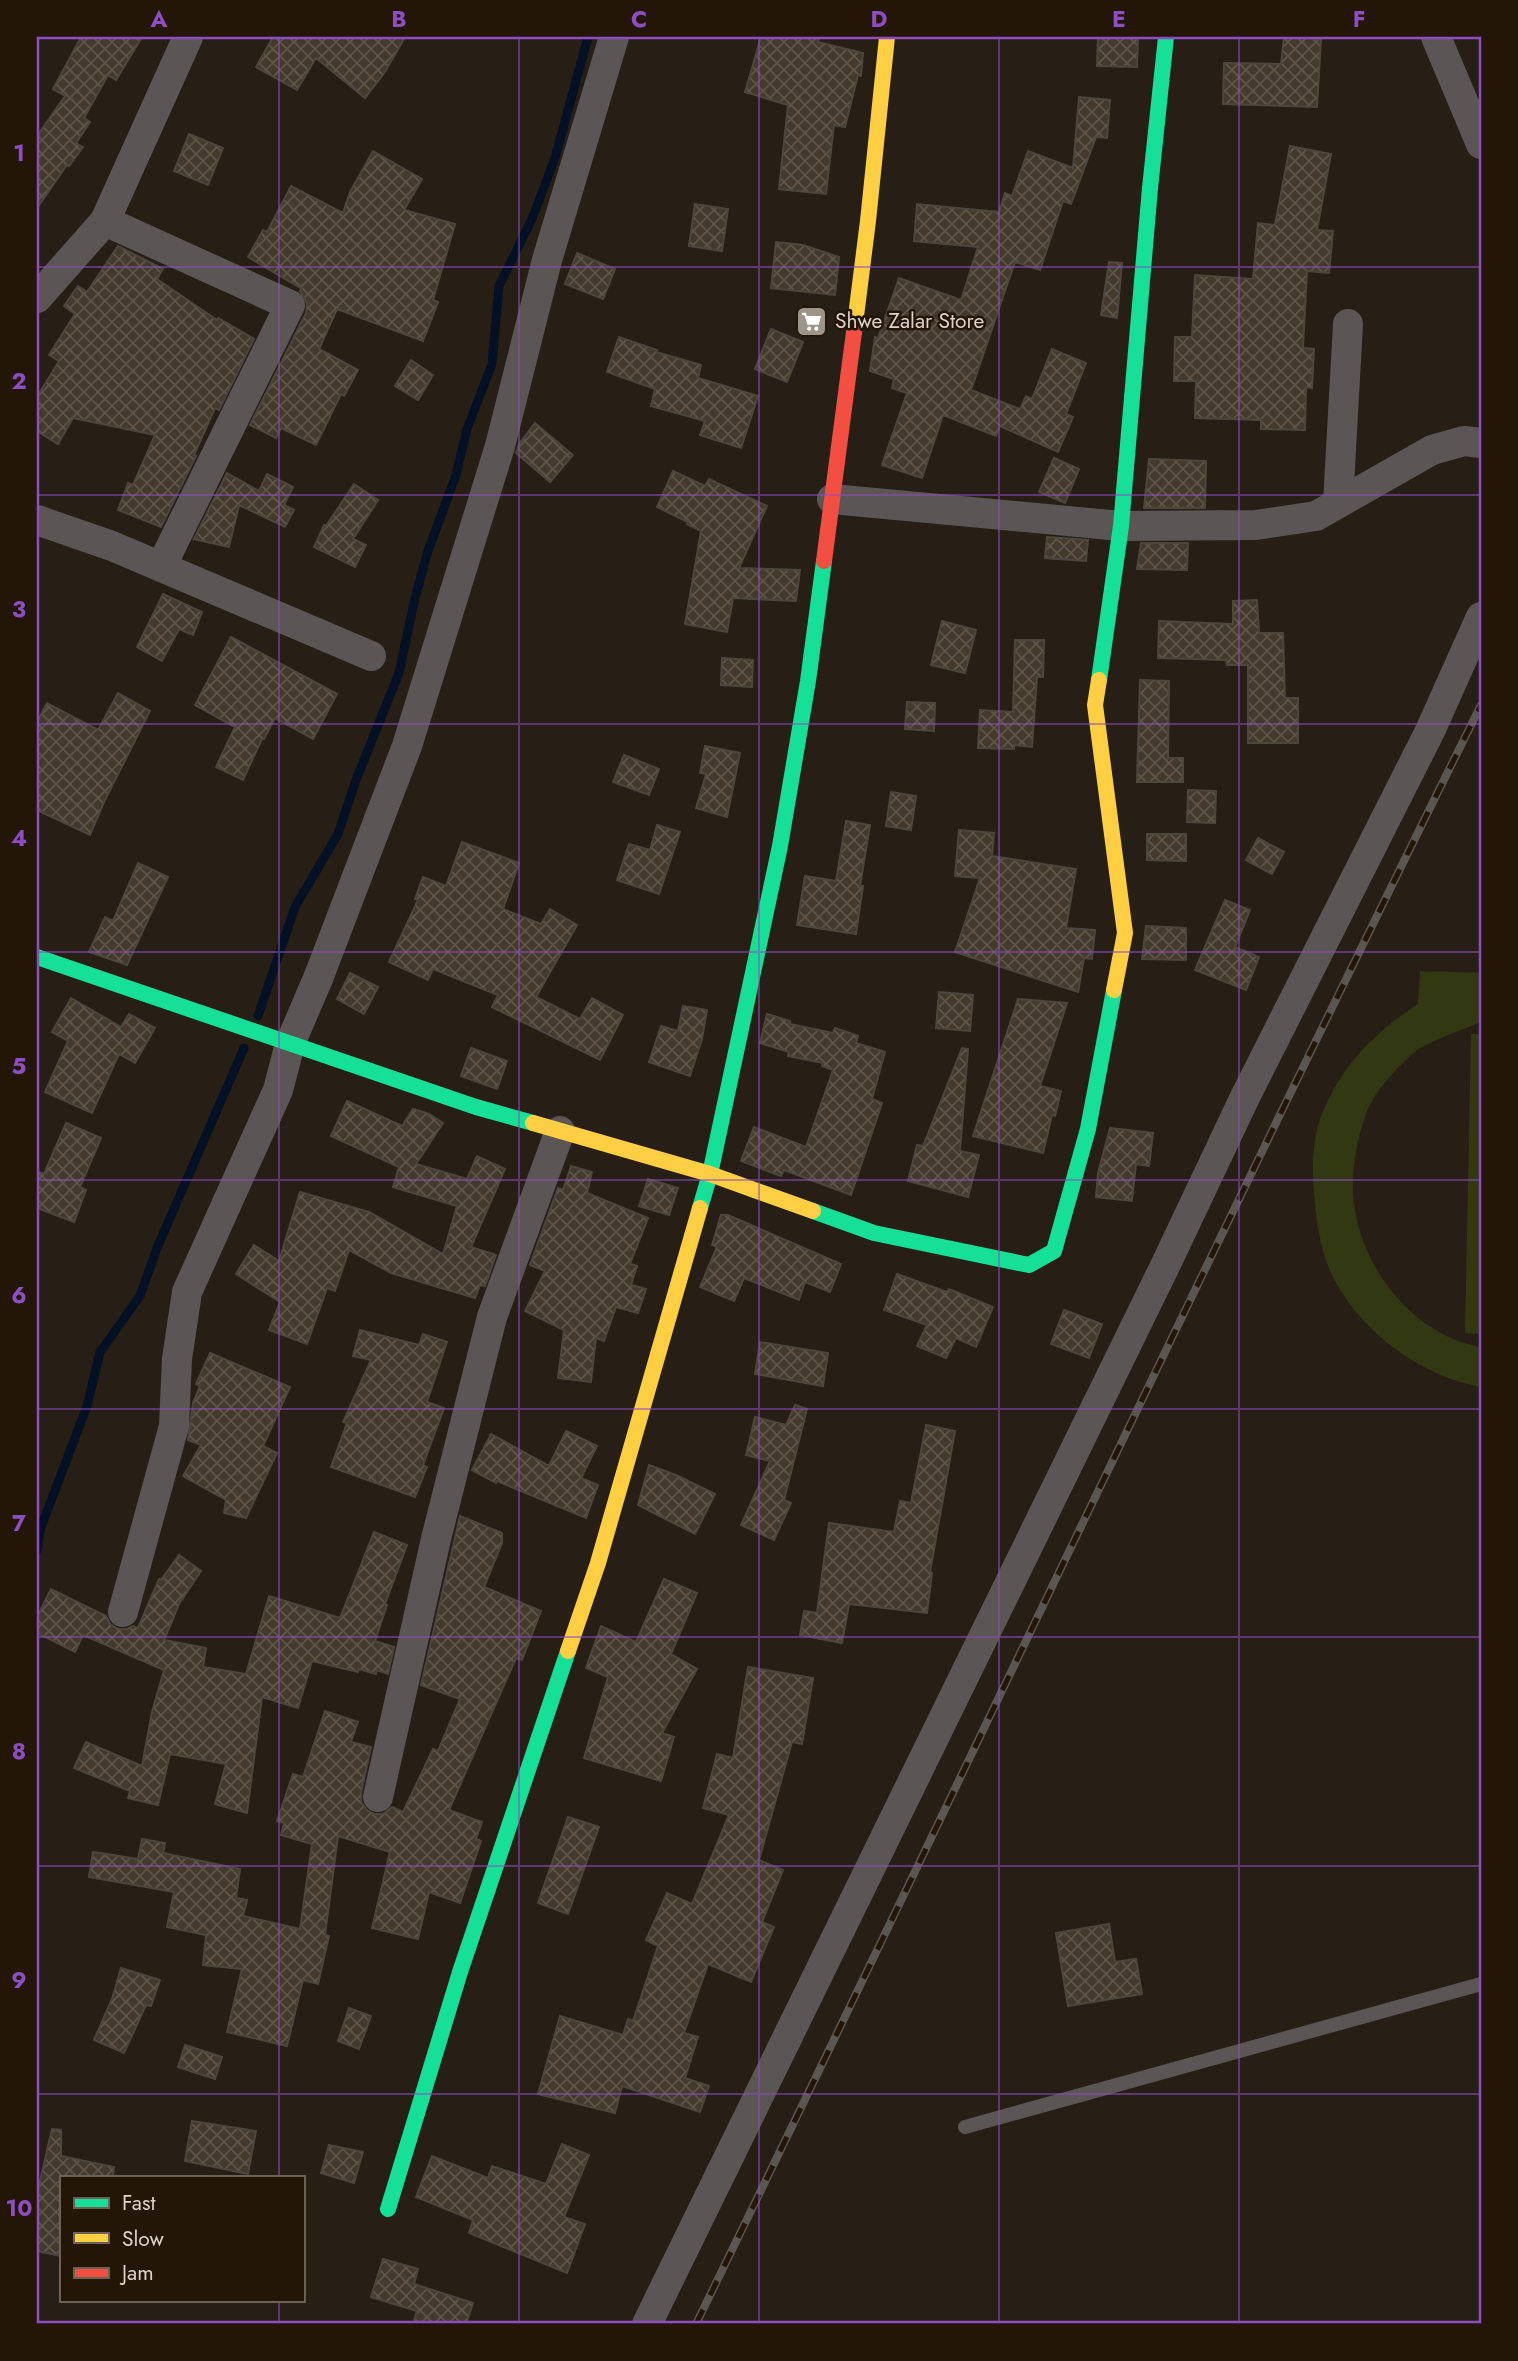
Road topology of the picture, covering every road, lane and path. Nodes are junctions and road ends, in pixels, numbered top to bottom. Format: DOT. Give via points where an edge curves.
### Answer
graph roads {
  1 [pos="188,37"];
  2 [pos="614,37"];
  3 [pos="887,37"];
  4 [pos="1166,37"];
  5 [pos="1436,37"];
  6 [pos="1481,144"];
  7 [pos="105,221"];
  8 [pos="37,298"];
  9 [pos="1348,324"];
  10 [pos="1481,443"];
  11 [pos="832,499"];
  12 [pos="1338,503"];
  13 [pos="37,520"];
  14 [pos="1121,526"];
  15 [pos="162,567"];
  16 [pos="1481,617"];
  17 [pos="371,656"];
  18 [pos="37,957"];
  19 [pos="290,1044"];
  20 [pos="560,1131"];
  21 [pos="710,1174"];
  22 [pos="123,1612"];
  23 [pos="378,1797"];
  24 [pos="1481,1984"];
  25 [pos="965,2127"];
  26 [pos="388,2209"];
  27 [pos="647,2324"];
  1 -- 7 [label="street"];
  2 -- 19 [label="street" via="547,260 500,446 407,746"];
  3 -- 11 [label="street"];
  4 -- 14 [label="street"];
  5 -- 6 [label="street"];
  7 -- 8 [label="street"];
  7 -- 15 [label="street" via="290,305"];
  9 -- 12 [label="street"];
  10 -- 12 [label="street" via="1464,441 1432,450"];
  11 -- 14 [label="street"];
  11 -- 21 [label="street" via="780,846"];
  12 -- 14 [label="street" via="1316,516 1256,525"];
  13 -- 15 [label="street"];
  14 -- 21 [label="street" via="1095,705 1125,933 1088,1129 1054,1251 1029,1265 874,1233"];
  15 -- 17 [label="street"];
  16 -- 27 [label="street" via="1430,731 1245,1097"];
  18 -- 19 [label="street"];
  19 -- 20 [label="street"];
  19 -- 22 [label="street" via="278,1090 187,1292 174,1426"];
  20 -- 21 [label="street"];
  20 -- 23 [label="street" via="492,1317"];
  21 -- 26 [label="street" via="598,1563 460,1972"];
  24 -- 25 [label="lane"];
}
